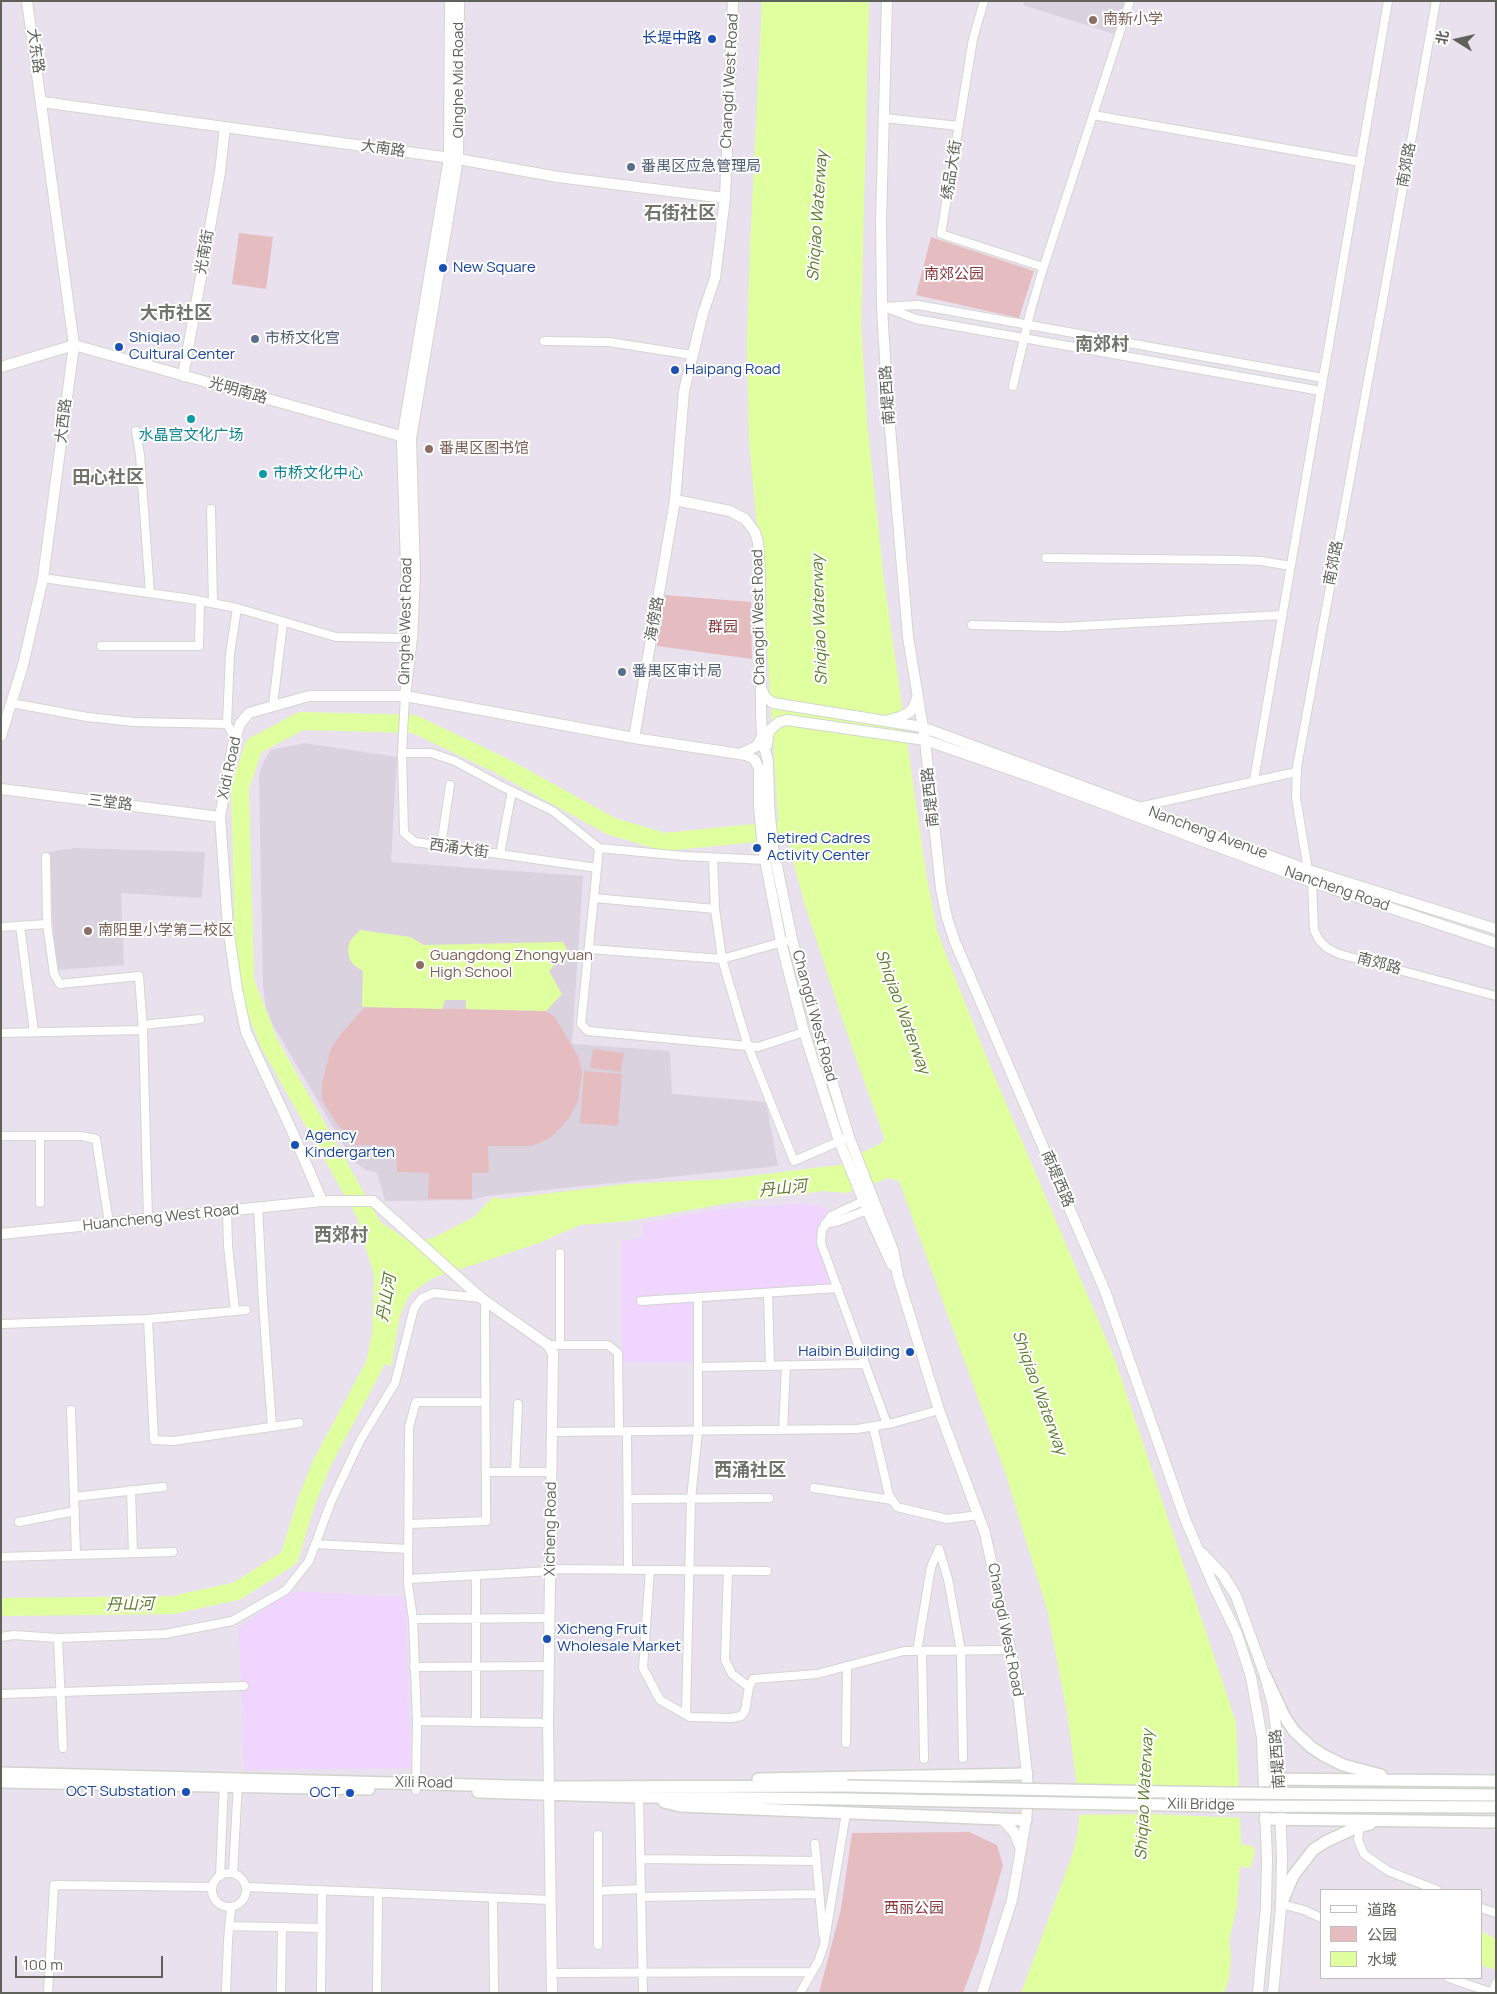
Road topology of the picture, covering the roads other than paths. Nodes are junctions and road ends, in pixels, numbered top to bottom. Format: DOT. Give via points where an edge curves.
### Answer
graph roads {
  1 [pos="28,1"];
  2 [pos="450,1"];
  3 [pos="459,1"];
  4 [pos="734,1"];
  5 [pos="887,1"];
  6 [pos="984,1"];
  7 [pos="1130,1"];
  8 [pos="1388,1"];
  9 [pos="1436,1"];
  10 [pos="42,102"];
  11 [pos="1093,115"];
  12 [pos="884,118"];
  13 [pos="959,126"];
  14 [pos="225,127"];
  15 [pos="453,158"];
  16 [pos="1361,162"];
  17 [pos="725,198"];
  18 [pos="1043,267"];
  19 [pos="882,306"];
  20 [pos="1028,324"];
  21 [pos="1025,338"];
  22 [pos="544,341"];
  23 [pos="74,345"];
  24 [pos="692,354"];
  25 [pos="1,367"];
  26 [pos="183,376"];
  27 [pos="1323,378"];
  28 [pos="1013,386"];
  29 [pos="1321,391"];
  30 [pos="136,431"];
  31 [pos="406,438"];
  32 [pos="675,500"];
  33 [pos="211,509"];
  34 [pos="1046,558"];
  35 [pos="1291,566"];
  36 [pos="43,578"];
  37 [pos="150,593"];
  38 [pos="200,601"];
  39 [pos="213,603"];
  40 [pos="237,608"];
  41 [pos="1282,615"];
  42 [pos="283,622"];
  43 [pos="972,625"];
  44 [pos="406,638"];
  45 [pos="101,646"];
  46 [pos="761,687"];
  47 [pos="405,696"];
  48 [pos="917,696"];
  49 [pos="11,703"];
  50 [pos="273,705"];
  51 [pos="884,721"];
  52 [pos="227,724"];
  53 [pos="917,726"];
  54 [pos="765,734"];
  55 [pos="1,736"];
  56 [pos="235,738"];
  57 [pos="634,738"];
  58 [pos="925,740"];
  59 [pos="402,753"];
  60 [pos="740,754"];
  61 [pos="1296,772"];
  62 [pos="1254,780"];
  63 [pos="450,785"];
  64 [pos="1,789"];
  65 [pos="512,791"];
  66 [pos="764,805"];
  67 [pos="1139,807"];
  68 [pos="220,817"];
  69 [pos="441,846"];
  70 [pos="599,848"];
  71 [pos="768,848"];
  72 [pos="500,854"];
  73 [pos="46,857"];
  74 [pos="713,858"];
  75 [pos="765,860"];
  76 [pos="597,868"];
  77 [pos="1308,870"];
  78 [pos="1312,882"];
  79 [pos="594,898"];
  80 [pos="715,909"];
  81 [pos="47,924"];
  82 [pos="20,926"];
  83 [pos="1,927"];
  84 [pos="1496,929"];
  85 [pos="792,939"];
  86 [pos="781,942"];
  87 [pos="1496,943"];
  88 [pos="589,949"];
  89 [pos="722,959"];
  90 [pos="1496,996"];
  91 [pos="200,1019"];
  92 [pos="143,1028"];
  93 [pos="34,1032"];
  94 [pos="804,1032"];
  95 [pos="1,1033"];
  96 [pos="748,1046"];
  97 [pos="1,1136"];
  98 [pos="40,1136"];
  99 [pos="844,1139"];
  100 [pos="865,1200"];
  101 [pos="322,1201"];
  102 [pos="40,1204"];
  103 [pos="258,1208"];
  104 [pos="227,1211"];
  105 [pos="148,1219"];
  106 [pos="109,1223"];
  107 [pos="1,1234"];
  108 [pos="560,1252"];
  109 [pos="898,1277"];
  110 [pos="838,1288"];
  111 [pos="768,1293"];
  112 [pos="698,1298"];
  113 [pos="483,1300"];
  114 [pos="641,1301"];
  115 [pos="246,1310"];
  116 [pos="235,1311"];
  117 [pos="148,1319"];
  118 [pos="1,1324"];
  119 [pos="548,1345"];
  120 [pos="560,1345"];
  121 [pos="865,1364"];
  122 [pos="770,1365"];
  123 [pos="786,1365"];
  124 [pos="698,1367"];
  125 [pos="486,1402"];
  126 [pos="518,1404"];
  127 [pos="72,1410"];
  128 [pos="939,1410"];
  129 [pos="299,1423"];
  130 [pos="887,1424"];
  131 [pos="873,1426"];
  132 [pos="272,1428"];
  133 [pos="783,1430"];
  134 [pos="623,1431"];
  135 [pos="698,1431"];
  136 [pos="552,1432"];
  137 [pos="486,1472"];
  138 [pos="515,1472"];
  139 [pos="551,1472"];
  140 [pos="163,1487"];
  141 [pos="814,1488"];
  142 [pos="131,1490"];
  143 [pos="74,1497"];
  144 [pos="690,1498"];
  145 [pos="769,1498"];
  146 [pos="628,1499"];
  147 [pos="892,1500"];
  148 [pos="74,1511"];
  149 [pos="979,1515"];
  150 [pos="19,1522"];
  151 [pos="408,1524"];
  152 [pos="316,1544"];
  153 [pos="1196,1546"];
  154 [pos="408,1549"];
  155 [pos="173,1552"];
  156 [pos="133,1553"];
  157 [pos="76,1555"];
  158 [pos="1,1557"];
  159 [pos="550,1570"];
  160 [pos="628,1570"];
  161 [pos="650,1570"];
  162 [pos="688,1570"];
  163 [pos="728,1571"];
  164 [pos="767,1571"];
  165 [pos="476,1576"];
  166 [pos="408,1579"];
  167 [pos="550,1618"];
  168 [pos="413,1619"];
  169 [pos="476,1619"];
  170 [pos="1,1637"];
  171 [pos="58,1638"];
  172 [pos="1011,1650"];
  173 [pos="920,1651"];
  174 [pos="961,1651"];
  175 [pos="476,1666"];
  176 [pos="549,1666"];
  177 [pos="847,1666"];
  178 [pos="414,1667"];
  179 [pos="1265,1675"];
  180 [pos="244,1686"];
  181 [pos="749,1687"];
  182 [pos="61,1692"];
  183 [pos="1,1694"];
  184 [pos="686,1714"];
  185 [pos="417,1721"];
  186 [pos="476,1722"];
  187 [pos="548,1723"];
  188 [pos="846,1743"];
  189 [pos="63,1748"];
  190 [pos="963,1758"];
  191 [pos="924,1759"];
  192 [pos="1,1773"];
  193 [pos="1027,1774"];
  194 [pos="1264,1780"];
  195 [pos="1279,1780"];
  196 [pos="1410,1780"];
  197 [pos="1496,1781"];
  198 [pos="1,1782"];
  199 [pos="224,1782"];
  200 [pos="238,1782"];
  201 [pos="416,1786"];
  202 [pos="847,1786"];
  203 [pos="549,1791"];
  204 [pos="643,1794"];
  205 [pos="1496,1795"];
  206 [pos="846,1799"];
  207 [pos="1496,1807"];
  208 [pos="846,1813"];
  209 [pos="1281,1818"];
  210 [pos="1002,1819"];
  211 [pos="1265,1819"];
  212 [pos="1026,1820"];
  213 [pos="1389,1820"];
  214 [pos="1496,1822"];
  215 [pos="1360,1826"];
  216 [pos="598,1835"];
  217 [pos="815,1844"];
  218 [pos="1020,1847"];
  219 [pos="641,1859"];
  220 [pos="816,1861"];
  221 [pos="233,1873"];
  222 [pos="220,1876"];
  223 [pos="212,1887"];
  224 [pos="247,1887"];
  225 [pos="1435,1889"];
  226 [pos="322,1890"];
  227 [pos="598,1891"];
  228 [pos="378,1893"];
  229 [pos="641,1893"];
  230 [pos="819,1894"];
  231 [pos="493,1898"];
  232 [pos="550,1900"];
  233 [pos="1281,1904"];
  234 [pos="231,1908"];
  235 [pos="1482,1908"];
  236 [pos="1496,1914"];
  237 [pos="1320,1918"];
  238 [pos="229,1926"];
  239 [pos="282,1927"];
  240 [pos="322,1928"];
  241 [pos="598,1945"];
  242 [pos="824,1945"];
  243 [pos="812,1972"];
  244 [pos="552,1973"];
  245 [pos="643,1973"];
  246 [pos="1452,1979"];
  247 [pos="1496,1983"];
  248 [pos="48,1993"];
  249 [pos="226,1993"];
  250 [pos="281,1993"];
  251 [pos="321,1993"];
  252 [pos="377,1993"];
  253 [pos="494,1993"];
  254 [pos="552,1993"];
  255 [pos="643,1993"];
  256 [pos="800,1993"];
  257 [pos="982,1993"];
  258 [pos="1258,1993"];
  259 [pos="1273,1993"];
  260 [pos="1493,1993"];
  1 -- 10 [label="street, 大东路"];
  2 -- 15 [label="street, Qinghe Mid Road"];
  3 -- 15 [label="street, Qinghe Mid Road"];
  4 -- 17 [label="street, Changdi West Road"];
  5 -- 12 [label="street, 南堤西路"];
  6 -- 13 [label="street, 绣品大街" via="973,39"];
  7 -- 11 [label="street"];
  8 -- 16 [label="street"];
  9 -- 61 [label="street, 南郊路"];
  10 -- 14 [label="street, 大南路"];
  10 -- 23 [label="street, 大西路"];
  11 -- 16 [label="street"];
  11 -- 18 [label="street"];
  12 -- 13 [label="street"];
  12 -- 19 [label="street, 南堤西路"];
  13 -- 18 [label="street, 绣品大街" via="941,234"];
  14 -- 15 [label="street, 大南路"];
  14 -- 26 [label="street, 光南街" via="220,172"];
  15 -- 17 [label="street, 大南路" via="558,177"];
  15 -- 31 [label="street, Qinghe West Road"];
  16 -- 27 [label="street"];
  17 -- 24 [label="street, Changdi West Road" via="715,278"];
  18 -- 20 [label="street"];
  19 -- 20 [label="street" via="918,305"];
  19 -- 21 [label="street" via="916,319"];
  19 -- 48 [label="street, 南堤西路" via="899,543"];
  20 -- 21 [label="street"];
  20 -- 27 [label="street"];
  21 -- 28 [label="street"];
  21 -- 29 [label="street"];
  22 -- 24 [label="street" via="609,342"];
  23 -- 25 [label="street"];
  23 -- 26 [label="street, 光明南路"];
  23 -- 36 [label="street, 大西路"];
  24 -- 32 [label="street, Changdi West Road" via="684,391"];
  26 -- 31 [label="street, 光明南路"];
  27 -- 29 [label="street"];
  29 -- 35 [label="street"];
  30 -- 37 [label="street"];
  31 -- 44 [label="street, Qinghe West Road"];
  31 -- 47 [label="street, Qinghe West Road" via="415,575"];
  32 -- 46 [label="street, Changdi West Road" via="730,512 745,519 755,532 760,575"];
  32 -- 57 [label="street, 海傍路"];
  33 -- 39 [label="street"];
  34 -- 35 [label="street" via="1235,560"];
  35 -- 41 [label="street"];
  36 -- 37 [label="street"];
  36 -- 49 [label="street, 大西路"];
  37 -- 38 [label="street"];
  38 -- 39 [label="street"];
  38 -- 45 [label="street" via="199,646"];
  39 -- 40 [label="street"];
  40 -- 42 [label="street"];
  40 -- 52 [label="street" via="230,654"];
  41 -- 43 [label="street" via="1061,627"];
  41 -- 62 [label="street"];
  42 -- 44 [label="street" via="336,637"];
  42 -- 50 [label="street"];
  44 -- 47 [label="street, Qinghe West Road"];
  46 -- 51 [label="street, Nancheng Avenue" via="766,698 773,703"];
  46 -- 54 [label="street, Changdi West Road"];
  47 -- 50 [label="street, Xidi Road" via="309,696"];
  47 -- 57 [label="street, Xidi Road"];
  47 -- 59 [label="street, 西涌大街"];
  48 -- 51 [label="street" via="910,712"];
  48 -- 53 [label="street, 南堤西路"];
  49 -- 52 [label="street" via="134,722"];
  49 -- 55 [label="street, 大西路"];
  50 -- 56 [label="street, Xidi Road" via="247,714"];
  51 -- 53 [label="street, Nancheng Avenue"];
  52 -- 56 [label="street"];
  53 -- 58 [label="street, 南堤西路"];
  53 -- 67 [label="street, Nancheng Avenue"];
  54 -- 58 [label="street, Nancheng Road" via="778,722 787,720"];
  54 -- 60 [label="street, Nancheng Road" via="757,746"];
  54 -- 66 [label="street, Changdi West Road" via="768,761"];
  56 -- 68 [label="street, Xidi Road"];
  57 -- 60 [label="street, Xidi Road"];
  58 -- 78 [label="street, Nancheng Road"];
  58 -- 153 [label="street, 南堤西路" via="947,918 1105,1291"];
  59 -- 65 [label="street" via="431,753 455,761"];
  59 -- 69 [label="street, 西涌大街" via="404,833 415,842"];
  60 -- 66 [label="street, Changdi West Road" via="750,756 757,764"];
  61 -- 62 [label="street"];
  61 -- 77 [label="street, 南郊路" via="1296,798"];
  62 -- 67 [label="street"];
  63 -- 69 [label="street"];
  64 -- 68 [label="street, 三堂路"];
  65 -- 70 [label="street" via="553,810"];
  65 -- 72 [label="street"];
  66 -- 71 [label="street, Changdi West Road"];
  67 -- 77 [label="street, Nancheng Avenue"];
  68 -- 101 [label="street, Xidi Road" via="228,927 246,1032"];
  69 -- 72 [label="street, 西涌大街"];
  70 -- 74 [label="street"];
  70 -- 76 [label="street"];
  71 -- 75 [label="street, Changdi West Road"];
  71 -- 85 [label="street, Changdi West Road"];
  72 -- 76 [label="street, 西涌大街"];
  73 -- 81 [label="street"];
  74 -- 75 [label="street"];
  74 -- 80 [label="street"];
  75 -- 86 [label="street, Changdi West Road"];
  76 -- 79 [label="street"];
  77 -- 78 [label="street, 南郊路"];
  77 -- 84 [label="street, Nancheng Avenue"];
  78 -- 87 [label="street, Nancheng Road"];
  78 -- 90 [label="street, 南郊路" via="1314,930 1327,948"];
  79 -- 80 [label="street"];
  79 -- 88 [label="street"];
  80 -- 89 [label="street"];
  81 -- 82 [label="street"];
  81 -- 92 [label="street" via="54,974 60,984 139,976"];
  82 -- 83 [label="street"];
  82 -- 93 [label="street"];
  85 -- 86 [label="street"];
  85 -- 99 [label="street, Changdi West Road"];
  86 -- 89 [label="street"];
  86 -- 94 [label="street, Changdi West Road"];
  88 -- 89 [label="street"];
  88 -- 96 [label="street" via="581,1024 588,1031"];
  89 -- 96 [label="street"];
  91 -- 92 [label="street"];
  92 -- 93 [label="street"];
  92 -- 105 [label="street"];
  93 -- 95 [label="street"];
  94 -- 96 [label="street" via="758,1048"];
  94 -- 99 [label="street, Changdi West Road"];
  96 -- 99 [label="street" via="794,1161"];
  97 -- 98 [label="street"];
  98 -- 102 [label="street"];
  98 -- 106 [label="street" via="96,1139"];
  99 -- 100 [label="street, Changdi West Road"];
  100 -- 109 [label="street, Changdi West Road"];
  100 -- 109 [label="street, Changdi West Road" via="893,1250"];
  100 -- 110 [label="street" via="831,1216 822,1230 821,1243"];
  101 -- 103 [label="street, Huancheng West Road"];
  101 -- 113 [label="street" via="372,1201"];
  103 -- 104 [label="street, Huancheng West Road"];
  103 -- 132 [label="street"];
  104 -- 105 [label="street, Huancheng West Road"];
  104 -- 116 [label="street"];
  105 -- 106 [label="street, Huancheng West Road"];
  106 -- 107 [label="street, Huancheng West Road"];
  108 -- 120 [label="street"];
  109 -- 128 [label="street, Changdi West Road"];
  110 -- 111 [label="street"];
  110 -- 121 [label="street"];
  111 -- 112 [label="street"];
  111 -- 122 [label="street"];
  112 -- 114 [label="street"];
  112 -- 124 [label="street"];
  113 -- 119 [label="street"];
  113 -- 125 [label="street"];
  113 -- 152 [label="street" via="434,1292 422,1298 414,1308 395,1383 360,1441 331,1502"];
  115 -- 116 [label="street"];
  116 -- 117 [label="street"];
  117 -- 118 [label="street"];
  117 -- 132 [label="street" via="154,1440 173,1442"];
  119 -- 120 [label="street"];
  119 -- 136 [label="street, Xicheng Road" via="553,1353"];
  120 -- 134 [label="street" via="608,1344 618,1353"];
  121 -- 123 [label="street"];
  121 -- 130 [label="street"];
  122 -- 123 [label="street"];
  122 -- 124 [label="street"];
  123 -- 133 [label="street"];
  124 -- 135 [label="street"];
  125 -- 137 [label="street"];
  125 -- 151 [label="street" via="416,1402 409,1427"];
  126 -- 138 [label="street"];
  127 -- 143 [label="street"];
  128 -- 130 [label="street"];
  128 -- 149 [label="street, Changdi West Road"];
  129 -- 132 [label="street"];
  130 -- 131 [label="street"];
  131 -- 133 [label="street"];
  131 -- 147 [label="street"];
  133 -- 135 [label="street"];
  134 -- 135 [label="street"];
  134 -- 136 [label="street"];
  134 -- 146 [label="street"];
  135 -- 144 [label="street"];
  136 -- 139 [label="street, Xicheng Road"];
  137 -- 138 [label="street"];
  137 -- 151 [label="street" via="486,1521"];
  138 -- 139 [label="street"];
  139 -- 159 [label="street, Xicheng Road"];
  140 -- 142 [label="street"];
  141 -- 147 [label="street"];
  142 -- 143 [label="street"];
  142 -- 156 [label="street"];
  143 -- 148 [label="street"];
  144 -- 145 [label="street"];
  144 -- 146 [label="street"];
  144 -- 162 [label="street"];
  146 -- 160 [label="street"];
  147 -- 149 [label="street" via="897,1507 947,1518"];
  148 -- 150 [label="street"];
  148 -- 157 [label="street"];
  149 -- 172 [label="street, Changdi West Road" via="986,1533"];
  151 -- 154 [label="street"];
  152 -- 154 [label="street"];
  152 -- 171 [label="street" via="309,1561 286,1590 232,1621 165,1634"];
  153 -- 179 [label="street, 南堤西路" via="1236,1596"];
  153 -- 194 [label="street, 南堤西路" via="1237,1634 1251,1676 1262,1738"];
  154 -- 166 [label="street"];
  155 -- 156 [label="street"];
  156 -- 157 [label="street"];
  157 -- 158 [label="street"];
  159 -- 160 [label="street"];
  159 -- 165 [label="street"];
  159 -- 167 [label="street, Xicheng Road"];
  160 -- 161 [label="street"];
  161 -- 162 [label="street"];
  161 -- 184 [label="street" via="643,1668 660,1700"];
  162 -- 163 [label="street"];
  162 -- 184 [label="street"];
  163 -- 164 [label="street"];
  163 -- 181 [label="street" via="725,1660 732,1674"];
  165 -- 166 [label="street"];
  165 -- 169 [label="street"];
  166 -- 168 [label="street"];
  167 -- 169 [label="street"];
  167 -- 176 [label="street, Xicheng Road"];
  168 -- 169 [label="street"];
  168 -- 178 [label="street"];
  169 -- 175 [label="street"];
  170 -- 171 [label="street"];
  171 -- 182 [label="street"];
  172 -- 174 [label="street"];
  172 -- 193 [label="street, Changdi West Road"];
  173 -- 174 [label="street"];
  173 -- 174 [label="street" via="931,1567 939,1549"];
  173 -- 177 [label="street" via="904,1651"];
  173 -- 191 [label="street"];
  174 -- 190 [label="street"];
  175 -- 176 [label="street"];
  175 -- 178 [label="street"];
  175 -- 186 [label="street"];
  176 -- 187 [label="street, Xicheng Road"];
  177 -- 181 [label="street" via="817,1674 753,1679"];
  177 -- 188 [label="street"];
  178 -- 185 [label="street"];
  179 -- 195 [label="street, 南堤西路" via="1277,1736"];
  179 -- 196 [label="main road" via="1294,1731 1323,1756 1367,1772"];
  180 -- 182 [label="street"];
  181 -- 184 [label="street" via="745,1711 741,1716 690,1717"];
  182 -- 183 [label="street"];
  182 -- 189 [label="street"];
  185 -- 186 [label="street"];
  185 -- 201 [label="street"];
  186 -- 187 [label="street"];
  187 -- 203 [label="street, Xicheng Road"];
  192 -- 199 [label="main road, Xili Road"];
  193 -- 204 [label="main road" via="678,1780"];
  193 -- 212 [label="street, Changdi West Road"];
  194 -- 195 [label="main road"];
  194 -- 211 [label="street, 南堤西路"];
  195 -- 196 [label="main road"];
  195 -- 209 [label="street, 南堤西路"];
  196 -- 197 [label="main road"];
  198 -- 199 [label="main road, Xili Road"];
  199 -- 200 [label="main road, Xili Road"];
  199 -- 222 [label="street"];
  200 -- 201 [label="main road, Xili Road"];
  200 -- 221 [label="street"];
  201 -- 203 [label="main road, Xili Road"];
  202 -- 204 [label="main road, Xili Road"];
  202 -- 205 [label="main road, Xili Bridge, bridge"];
  203 -- 204 [label="main road, Xili Road"];
  203 -- 232 [label="street, Xicheng Road"];
  204 -- 206 [label="main road, Xili Road"];
  204 -- 208 [label="main road" via="680,1806"];
  204 -- 219 [label="street"];
  206 -- 207 [label="main road, Xili Bridge, bridge"];
  208 -- 210 [label="main road"];
  208 -- 242 [label="street"];
  209 -- 211 [label="main road"];
  209 -- 213 [label="main road"];
  209 -- 233 [label="street, 南堤西路"];
  210 -- 212 [label="main road"];
  210 -- 218 [label="street" via="1014,1832"];
  211 -- 258 [label="street, 南堤西路" via="1266,1907"];
  212 -- 218 [label="street, Changdi West Road"];
  213 -- 214 [label="main road"];
  213 -- 215 [label="main road"];
  215 -- 225 [label="street" via="1358,1840 1364,1854 1388,1870"];
  215 -- 233 [label="main road" via="1313,1850 1293,1876"];
  216 -- 227 [label="street"];
  217 -- 220 [label="street"];
  218 -- 257 [label="street, Changdi West Road" via="1012,1900"];
  219 -- 220 [label="street"];
  219 -- 229 [label="street"];
  220 -- 230 [label="street"];
  221 -- 222 [label="street"];
  221 -- 224 [label="street" via="242,1878"];
  222 -- 223 [label="street"];
  223 -- 234 [label="street" via="218,1904"];
  223 -- 248 [label="street" via="54,1885"];
  224 -- 226 [label="street"];
  224 -- 234 [label="street" via="244,1901"];
  226 -- 228 [label="street"];
  226 -- 240 [label="street"];
  227 -- 229 [label="street"];
  227 -- 241 [label="street"];
  228 -- 231 [label="street"];
  228 -- 252 [label="street"];
  229 -- 230 [label="street"];
  229 -- 245 [label="street"];
  230 -- 242 [label="street"];
  231 -- 232 [label="street"];
  231 -- 253 [label="street"];
  232 -- 244 [label="street, Xicheng Road"];
  233 -- 237 [label="street"];
  233 -- 259 [label="street, 南堤西路"];
  234 -- 238 [label="street"];
  235 -- 236 [label="street"];
  238 -- 239 [label="street"];
  238 -- 249 [label="street"];
  239 -- 240 [label="street"];
  239 -- 250 [label="street"];
  240 -- 251 [label="street"];
  242 -- 243 [label="street"];
  243 -- 245 [label="street"];
  243 -- 256 [label="street"];
  244 -- 245 [label="street"];
  244 -- 254 [label="street, Xicheng Road"];
  245 -- 255 [label="street"];
  246 -- 260 [label="street"];
  247 -- 260 [label="street"];
}
